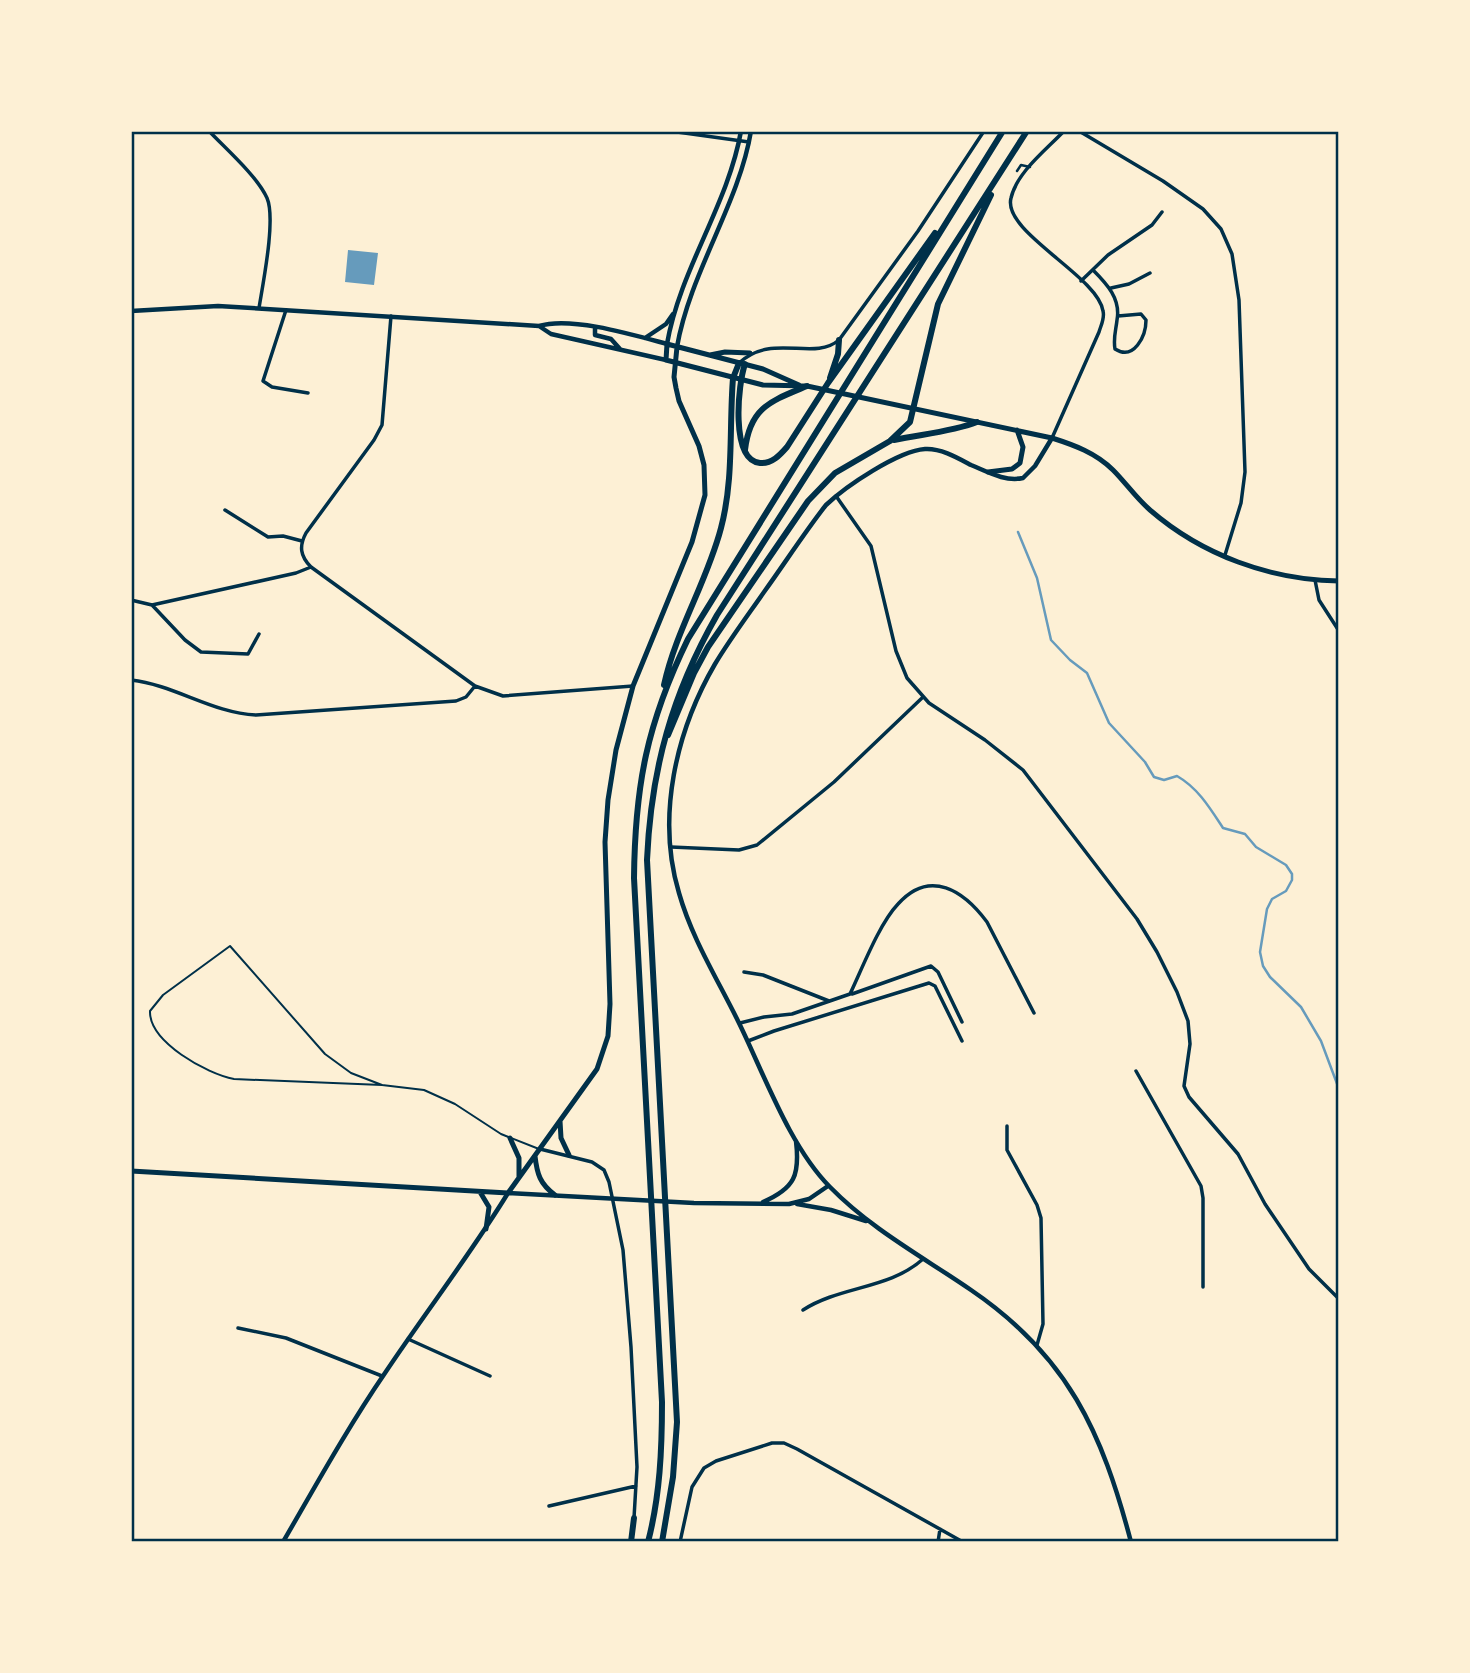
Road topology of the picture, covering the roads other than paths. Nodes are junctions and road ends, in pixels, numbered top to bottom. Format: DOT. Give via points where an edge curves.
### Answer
graph roads {
  1 [pos="209,131"];
  2 [pos="670,131"];
  3 [pos="741,131"];
  4 [pos="751,131"];
  5 [pos="984,131"];
  6 [pos="1003,131"];
  7 [pos="1027,131"];
  8 [pos="1064,131"];
  9 [pos="1079,131"];
  10 [pos="740,141"];
  11 [pos="749,142"];
  12 [pos="962,166"];
  13 [pos="1030,167"];
  14 [pos="968,170"];
  15 [pos="1017,171"];
  16 [pos="1001,173"];
  17 [pos="974,177"];
  18 [pos="1162,212"];
  19 [pos="1093,270"];
  20 [pos="1150,273"];
  21 [pos="1081,281"];
  22 [pos="1111,288"];
  23 [pos="259,308"];
  24 [pos="286,310"];
  25 [pos="131,311"];
  26 [pos="675,311"];
  27 [pos="391,316"];
  28 [pos="1118,316"];
  29 [pos="539,326"];
  30 [pos="595,327"];
  31 [pos="645,338"];
  32 [pos="839,340"];
  33 [pos="667,344"];
  34 [pos="677,347"];
  35 [pos="620,349"];
  36 [pos="750,353"];
  37 [pos="710,355"];
  38 [pos="666,360"];
  39 [pos="676,363"];
  40 [pos="742,363"];
  41 [pos="674,377"];
  42 [pos="737,379"];
  43 [pos="828,383"];
  44 [pos="799,385"];
  45 [pos="807,386"];
  46 [pos="308,393"];
  47 [pos="914,410"];
  48 [pos="978,422"];
  49 [pos="1017,430"];
  50 [pos="1052,438"];
  51 [pos="890,441"];
  52 [pos="744,452"];
  53 [pos="988,472"];
  54 [pos="836,496"];
  55 [pos="225,510"];
  56 [pos="302,541"];
  57 [pos="1225,556"];
  58 [pos="310,567"];
  59 [pos="1315,580"];
  60 [pos="1339,581"];
  61 [pos="131,600"];
  62 [pos="152,605"];
  63 [pos="1339,631"];
  64 [pos="259,634"];
  65 [pos="131,680"];
  66 [pos="633,686"];
  67 [pos="475,687"];
  68 [pos="922,698"];
  69 [pos="659,704"];
  70 [pos="658,759"];
  71 [pos="671,847"];
  72 [pos="744,972"];
  73 [pos="850,994"];
  74 [pos="831,1002"];
  75 [pos="1034,1013"];
  76 [pos="962,1022"];
  77 [pos="740,1023"];
  78 [pos="748,1041"];
  79 [pos="962,1041"];
  80 [pos="1136,1071"];
  81 [pos="382,1085"];
  82 [pos="560,1121"];
  83 [pos="1007,1126"];
  84 [pos="795,1137"];
  85 [pos="510,1138"];
  86 [pos="540,1149"];
  87 [pos="569,1155"];
  88 [pos="535,1157"];
  89 [pos="131,1171"];
  90 [pos="518,1180"];
  91 [pos="828,1186"];
  92 [pos="480,1192"];
  93 [pos="508,1193"];
  94 [pos="555,1195"];
  95 [pos="789,1203"];
  96 [pos="759,1204"];
  97 [pos="870,1223"];
  98 [pos="486,1229"];
  99 [pos="923,1259"];
  100 [pos="1203,1287"];
  101 [pos="1339,1298"];
  102 [pos="803,1310"];
  103 [pos="238,1328"];
  104 [pos="408,1339"];
  105 [pos="1037,1345"];
  106 [pos="382,1376"];
  107 [pos="490,1376"];
  108 [pos="636,1486"];
  109 [pos="549,1506"];
  110 [pos="634,1518"];
  111 [pos="940,1529"];
  112 [pos="283,1542"];
  113 [pos="631,1542"];
  114 [pos="648,1542"];
  115 [pos="662,1542"];
  116 [pos="680,1542"];
  117 [pos="937,1542"];
  118 [pos="963,1542"];
  119 [pos="1131,1542"];
  1 -- 23 [label="street" via="267,198 270,215"];
  2 -- 10 [label="street"];
  3 -- 10 [label="street"];
  4 -- 11 [label="street"];
  5 -- 12 [label="street"];
  6 -- 17 [label="highway"];
  7 -- 16 [label="highway"];
  8 -- 13 [label="street"];
  9 -- 57 [label="street" via="1203,209 1221,229 1232,254 1239,300 1245,472"];
  10 -- 11 [label="street"];
  10 -- 26 [label="street"];
  11 -- 34 [label="street" via="693,290"];
  12 -- 14 [label="street"];
  12 -- 32 [label="street"];
  13 -- 15 [label="street" via="1021,165"];
  13 -- 21 [label="street" via="1012,195 1012,212"];
  16 -- 47 [label="highway" via="937,304"];
  16 -- 70 [label="highway" via="702,642 677,696"];
  17 -- 43 [label="highway"];
  17 -- 69 [label="highway" via="688,639"];
  18 -- 19 [label="street" via="1152,225"];
  19 -- 21 [label="street"];
  19 -- 22 [label="street"];
  20 -- 22 [label="street"];
  21 -- 50 [label="street" via="1098,297 1104,315"];
  22 -- 28 [label="street"];
  23 -- 24 [label="street"];
  23 -- 25 [label="street"];
  24 -- 27 [label="street"];
  24 -- 46 [label="street" via="263,381"];
  26 -- 31 [label="street" via="666,324"];
  26 -- 33 [label="street"];
  27 -- 29 [label="street"];
  27 -- 56 [label="street" via="382,425"];
  28 -- 28 [label="street" via="1141,314 1146,320 1140,342 1128,352 1114,346"];
  29 -- 30 [label="street"];
  29 -- 35 [label="street" via="551,334"];
  30 -- 31 [label="street"];
  30 -- 35 [label="street" via="595,335 611,339"];
  31 -- 33 [label="street"];
  32 -- 36 [label="street" via="823,348 774,347"];
  32 -- 43 [label="highway"];
  33 -- 34 [label="main road"];
  33 -- 38 [label="main road"];
  34 -- 37 [label="main road"];
  34 -- 39 [label="main road"];
  35 -- 38 [label="street"];
  36 -- 37 [label="main road"];
  36 -- 40 [label="street"];
  37 -- 40 [label="main road"];
  38 -- 39 [label="main road"];
  38 -- 41 [label="main road"];
  39 -- 41 [label="main road"];
  39 -- 42 [label="main road"];
  40 -- 42 [label="highway"];
  40 -- 44 [label="main road"];
  41 -- 66 [label="main road" via="704,465 705,495 692,542"];
  42 -- 44 [label="main road" via="771,386"];
  42 -- 52 [label="highway"];
  42 -- 69 [label="highway" via="722,527 673,652"];
  43 -- 52 [label="highway" via="773,461 757,463"];
  44 -- 45 [label="main road"];
  45 -- 47 [label="main road"];
  45 -- 52 [label="highway" via="772,401 758,413"];
  47 -- 48 [label="main road"];
  47 -- 51 [label="highway" via="905,429"];
  48 -- 49 [label="main road"];
  48 -- 51 [label="highway"];
  49 -- 50 [label="main road"];
  49 -- 53 [label="main road" via="1023,447 1020,463 1012,469"];
  50 -- 53 [label="street" via="1023,478 1010,480"];
  50 -- 57 [label="main road" via="1102,460 1167,523"];
  51 -- 70 [label="highway" via="835,473 808,501 708,646"];
  53 -- 54 [label="street" via="925,449 906,454"];
  54 -- 68 [label="street" via="871,546 901,664"];
  54 -- 71 [label="street" via="817,516 709,676 677,762 669,809"];
  55 -- 56 [label="street" via="268,537"];
  56 -- 58 [label="street" via="302,554"];
  57 -- 59 [label="main road"];
  58 -- 62 [label="street"];
  58 -- 67 [label="street"];
  59 -- 60 [label="main road"];
  59 -- 63 [label="street" via="1321,607"];
  61 -- 62 [label="street"];
  62 -- 64 [label="street" via="201,652 247,654"];
  65 -- 67 [label="street" via="225,710 256,715 456,701"];
  66 -- 67 [label="street" via="508,696"];
  66 -- 82 [label="main road" via="616,750 606,819 608,1036 597,1069"];
  68 -- 71 [label="street" via="766,840 739,850"];
  68 -- 101 [label="street" via="1016,763 1137,919 1184,1008 1190,1029 1184,1086 1189,1097 1238,1154 1309,1269"];
  69 -- 114 [label="highway" via="642,766 634,878 662,1402 660,1464"];
  70 -- 115 [label="highway" via="648,860 677,1422"];
  71 -- 77 [label="street" via="685,913"];
  72 -- 74 [label="street"];
  73 -- 74 [label="street"];
  73 -- 75 [label="street" via="896,905 918,890 937,886 960,894 987,922"];
  73 -- 76 [label="street" via="931,966"];
  74 -- 77 [label="street" via="787,1016"];
  77 -- 78 [label="street"];
  78 -- 79 [label="street" via="929,983 935,986"];
  78 -- 84 [label="street"];
  80 -- 100 [label="street" via="1201,1186"];
  81 -- 81 [label="lane" via="234,1079 200,1067 178,1052 154,1025 150,1011 158,999 230,946 325,1054 351,1073"];
  81 -- 85 [label="lane" via="431,1092"];
  82 -- 86 [label="main road"];
  82 -- 87 [label="main road" via="561,1139"];
  83 -- 105 [label="street" via="1007,1150 1041,1217 1043,1329"];
  84 -- 91 [label="street"];
  84 -- 96 [label="street" via="798,1160 791,1183"];
  85 -- 86 [label="lane"];
  85 -- 90 [label="main road" via="519,1158"];
  86 -- 87 [label="street"];
  86 -- 88 [label="main road"];
  87 -- 108 [label="street" via="604,1170 618,1226 631,1347"];
  88 -- 90 [label="main road"];
  88 -- 94 [label="main road" via="539,1178"];
  89 -- 92 [label="main road"];
  90 -- 93 [label="main road"];
  91 -- 95 [label="street" via="809,1199"];
  91 -- 97 [label="street"];
  92 -- 93 [label="main road"];
  92 -- 98 [label="main road" via="489,1207"];
  93 -- 94 [label="street"];
  93 -- 98 [label="street"];
  94 -- 96 [label="street"];
  95 -- 96 [label="street"];
  95 -- 97 [label="street"];
  97 -- 99 [label="street"];
  98 -- 104 [label="street"];
  99 -- 102 [label="street" via="903,1274 826,1298"];
  99 -- 105 [label="street" via="987,1301"];
  103 -- 106 [label="street" via="286,1338"];
  104 -- 106 [label="street"];
  104 -- 107 [label="street"];
  105 -- 119 [label="street" via="1092,1425"];
  106 -- 112 [label="street"];
  108 -- 109 [label="street"];
  108 -- 110 [label="street"];
  110 -- 113 [label="highway"];
  111 -- 116 [label="street" via="778,1443 704,1468 692,1488"];
  111 -- 117 [label="street"];
  111 -- 118 [label="street"];
}
